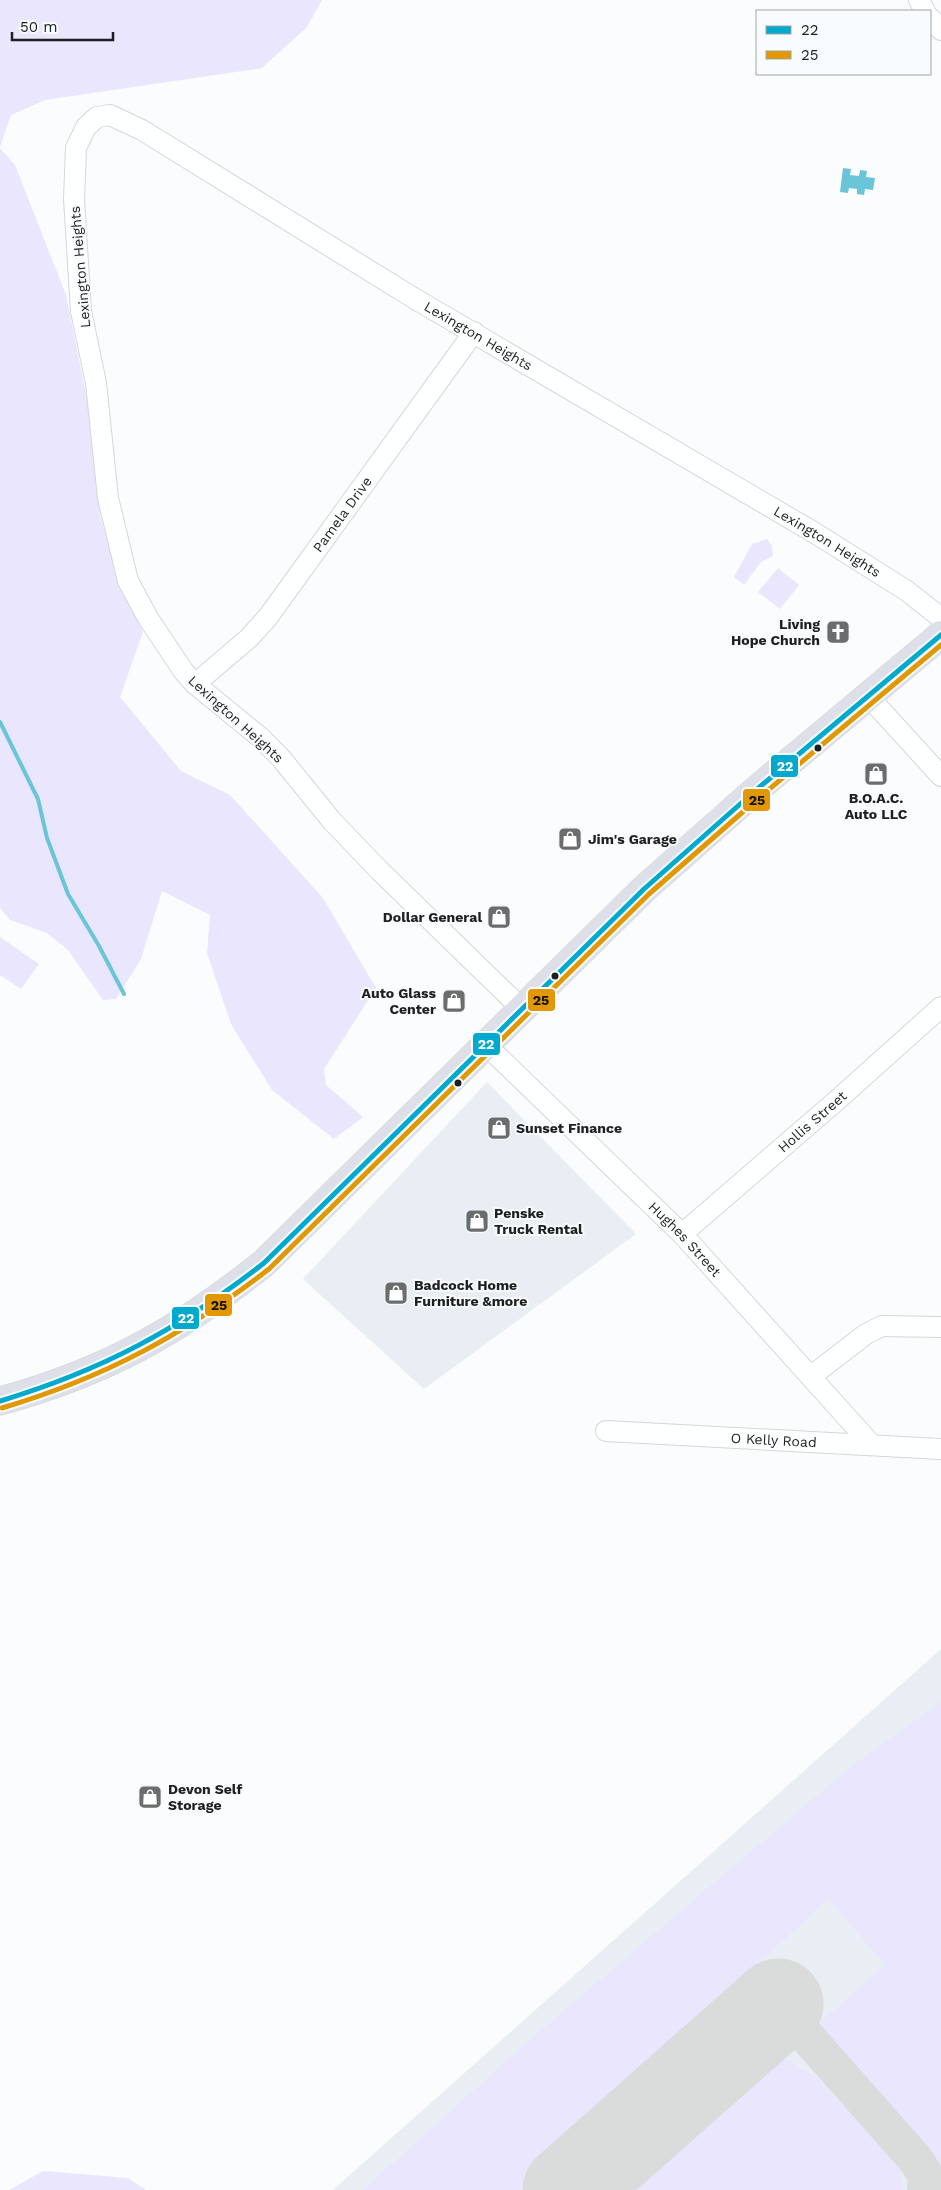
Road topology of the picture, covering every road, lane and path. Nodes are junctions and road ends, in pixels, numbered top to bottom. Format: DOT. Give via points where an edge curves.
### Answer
graph roads {
  1 [pos="931,19"];
  2 [pos="941,30"];
  3 [pos="474,332"];
  4 [pos="941,618"];
  5 [pos="941,635"];
  6 [pos="195,684"];
  7 [pos="867,695"];
  8 [pos="941,776"];
  9 [pos="941,1007"];
  10 [pos="522,1009"];
  11 [pos="486,1045"];
  12 [pos="682,1234"];
  13 [pos="941,1327"];
  14 [pos="813,1378"];
  15 [pos="0,1401"];
  16 [pos="606,1431"];
  17 [pos="871,1444"];
  18 [pos="941,1449"];
  1 -- 2 [label="street"];
  3 -- 4 [label="street, Lexington Heights" via="815,533 907,590"];
  3 -- 6 [label="street, Pamela Drive" via="268,617"];
  3 -- 6 [label="street, Lexington Heights" via="142,130 110,115 97,117 86,127 76,148 76,256 82,311 96,383 108,498 128,580 148,618"];
  5 -- 7 [label="highway"];
  6 -- 10 [label="street, Lexington Heights" via="261,738 378,870"];
  7 -- 8 [label="street"];
  7 -- 10 [label="highway" via="644,889"];
  9 -- 12 [label="street, Hollis Street"];
  10 -- 11 [label="highway"];
  11 -- 12 [label="street, Hughes Street"];
  11 -- 15 [label="highway" via="298,1231 225,1294 180,1325 105,1365 47,1388"];
  12 -- 14 [label="street, Hughes Street"];
  13 -- 14 [label="street" via="882,1326 866,1334"];
  14 -- 17 [label="street, Hughes Street"];
  16 -- 17 [label="street, O Kelly Road"];
  17 -- 18 [label="street, O Kelly Road"];
}
